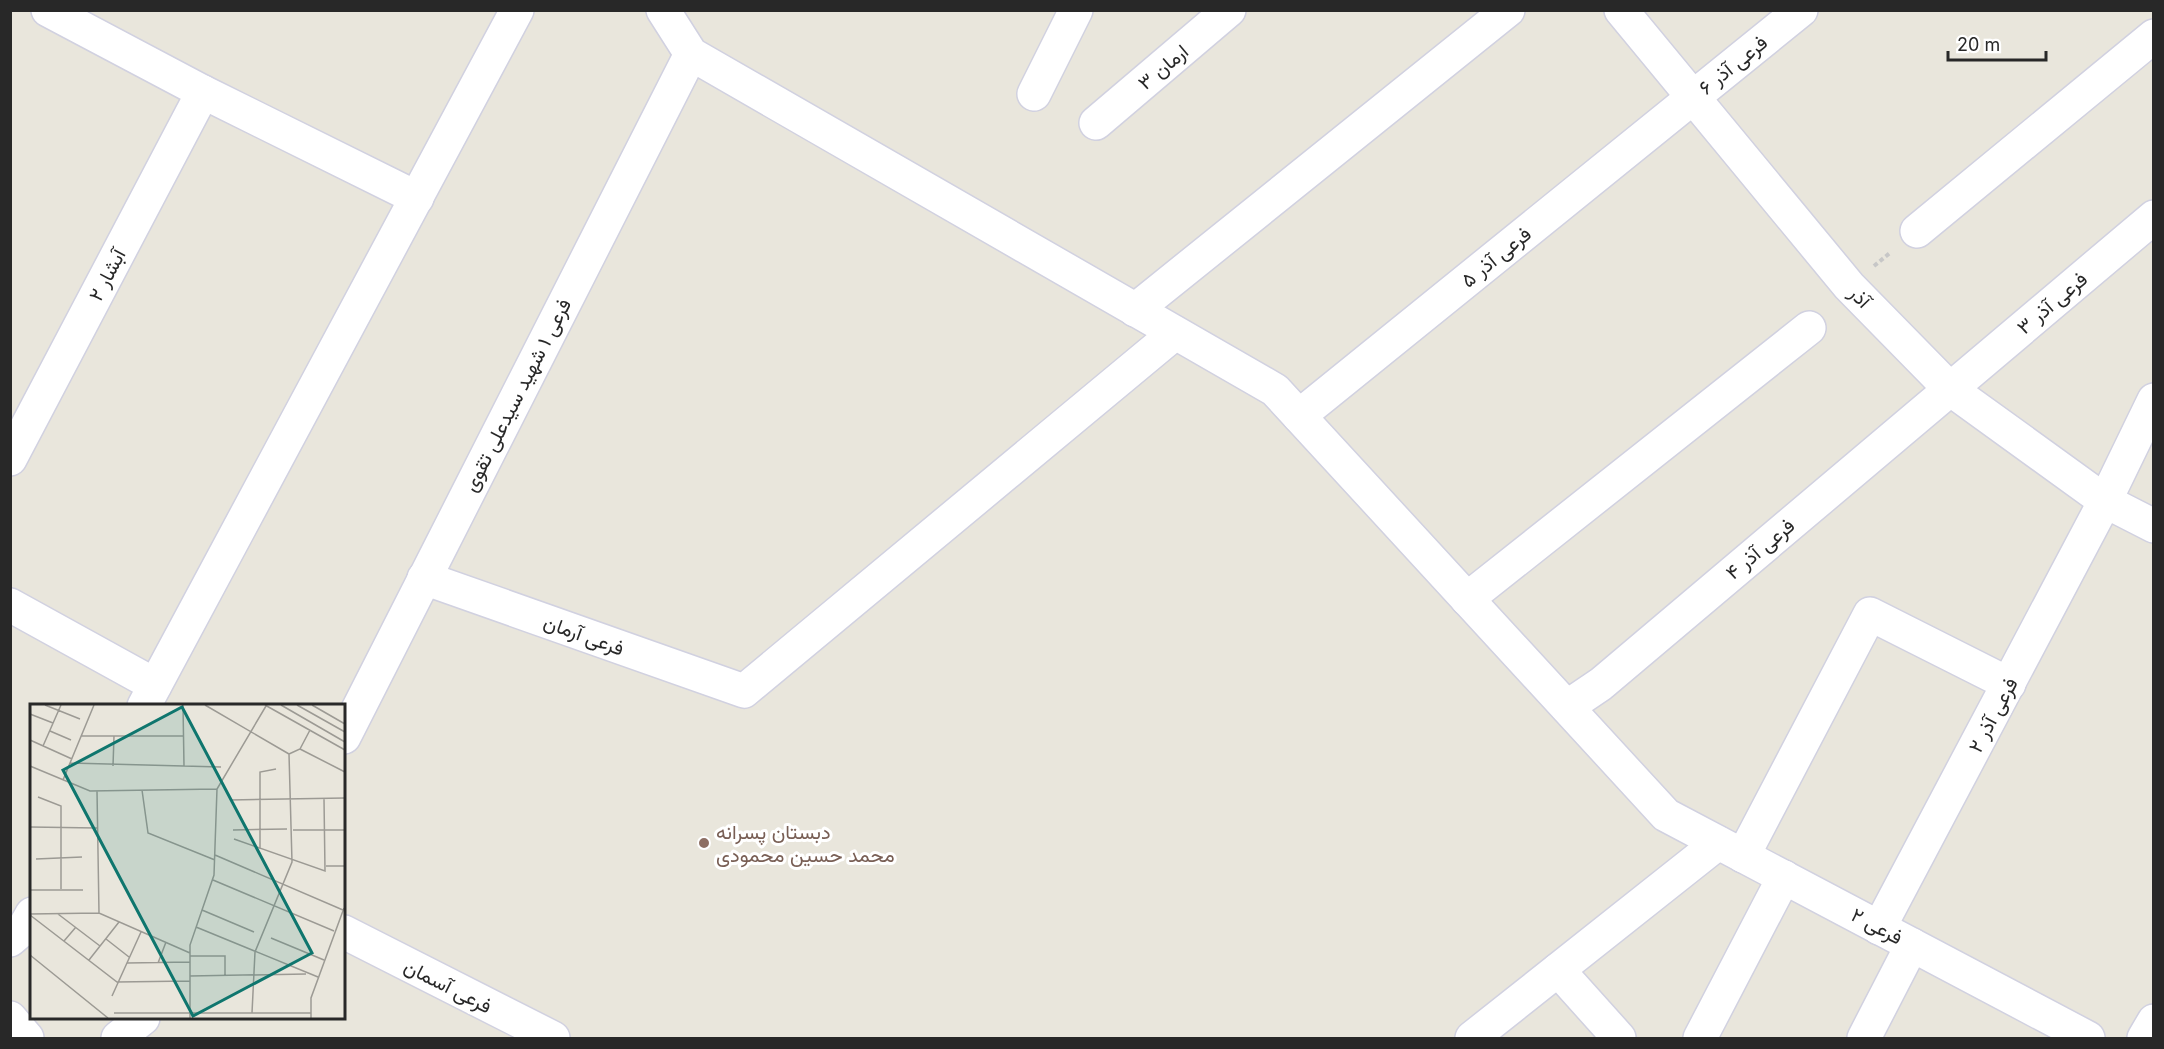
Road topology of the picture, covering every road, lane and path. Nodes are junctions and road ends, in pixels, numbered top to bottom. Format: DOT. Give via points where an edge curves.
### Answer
graph roads {
  1 [pos="48,10"];
  2 [pos="517,10"];
  3 [pos="663,10"];
  4 [pos="1076,10"];
  5 [pos="1228,10"];
  6 [pos="1508,10"];
  7 [pos="1621,10"];
  8 [pos="1801,10"];
  9 [pos="2154,36"];
  10 [pos="691,54"];
  11 [pos="203,92"];
  12 [pos="1034,94"];
  13 [pos="1694,98"];
  14 [pos="1096,123"];
  15 [pos="417,198"];
  16 [pos="2154,217"];
  17 [pos="1917,231"];
  18 [pos="1849,286"];
  19 [pos="1135,310"];
  20 [pos="1809,328"];
  21 [pos="1175,333"];
  22 [pos="1950,389"];
  23 [pos="2154,400"];
  24 [pos="1299,416"];
  25 [pos="10,459"];
  26 [pos="2105,501"];
  27 [pos="2154,526"];
  28 [pos="424,578"];
  29 [pos="1467,599"];
  30 [pos="10,605"];
  31 [pos="2009,684"];
  32 [pos="149,695"];
  33 [pos="1567,707"];
  34 [pos="345,735"];
  35 [pos="1731,849"];
  36 [pos="1784,877"];
  37 [pos="30,918"];
  38 [pos="1879,928"];
  39 [pos="345,934"];
  40 [pos="10,940"];
  41 [pos="1912,945"];
  42 [pos="1558,970"];
  43 [pos="10,1018"];
  44 [pos="141,1019"];
  45 [pos="2154,1022"];
  46 [pos="517,1030"];
  47 [pos="27,1038"];
  48 [pos="118,1038"];
  49 [pos="553,1038"];
  50 [pos="1472,1038"];
  51 [pos="1619,1038"];
  52 [pos="1700,1038"];
  53 [pos="1864,1038"];
  54 [pos="2088,1038"];
  55 [pos="2144,1038"];
  1 -- 11 [label="street"];
  2 -- 15 [label="street"];
  3 -- 10 [label="street"];
  4 -- 12 [label="street"];
  5 -- 14 [label="street, ارمان ۳"];
  6 -- 19 [label="street"];
  7 -- 13 [label="street, آذر"];
  8 -- 13 [label="street, فرعی آذر ۶"];
  9 -- 17 [label="street"];
  10 -- 19 [label="street, فرعی ۲"];
  10 -- 28 [label="street, فرعی ۱ شهید سیدعلی تقوی"];
  11 -- 15 [label="street"];
  11 -- 25 [label="street, آبشار ۲"];
  13 -- 18 [label="street, آذر"];
  13 -- 24 [label="street, فرعی آذر ۵"];
  15 -- 32 [label="street"];
  16 -- 22 [label="street, فرعی آذر ۳"];
  17 -- 18 [label="path"];
  18 -- 22 [label="street, آذر"];
  19 -- 21 [label="street, فرعی ۲"];
  20 -- 29 [label="street"];
  21 -- 24 [label="street, فرعی ۲" via="1275,390"];
  21 -- 28 [label="street, فرعی آرمان" via="744,692"];
  22 -- 26 [label="street, آذر"];
  22 -- 33 [label="street, فرعی آذر ۴" via="1601,684"];
  23 -- 26 [label="street, فرعی آذر ۲"];
  24 -- 29 [label="street, فرعی ۲"];
  26 -- 27 [label="street, آذر"];
  26 -- 31 [label="street, فرعی آذر ۲"];
  28 -- 34 [label="street, فرعی ۱ شهید سیدعلی تقوی"];
  29 -- 33 [label="street, فرعی ۲"];
  30 -- 32 [label="street"];
  31 -- 35 [label="street" via="1870,614"];
  31 -- 38 [label="street, فرعی آذر ۲"];
  33 -- 35 [label="street, فرعی ۲" via="1665,814"];
  35 -- 36 [label="street, فرعی ۲"];
  35 -- 42 [label="street"];
  36 -- 38 [label="street, فرعی ۲"];
  36 -- 52 [label="street"];
  37 -- 40 [label="street"];
  38 -- 41 [label="street, فرعی ۲"];
  39 -- 46 [label="street, فرعی آسمان"];
  41 -- 53 [label="street"];
  41 -- 54 [label="street, فرعی ۲"];
  42 -- 50 [label="street"];
  42 -- 51 [label="street"];
  43 -- 47 [label="street"];
  44 -- 48 [label="street"];
  45 -- 55 [label="street"];
  46 -- 49 [label="street, فرعی آسمان"];
}
